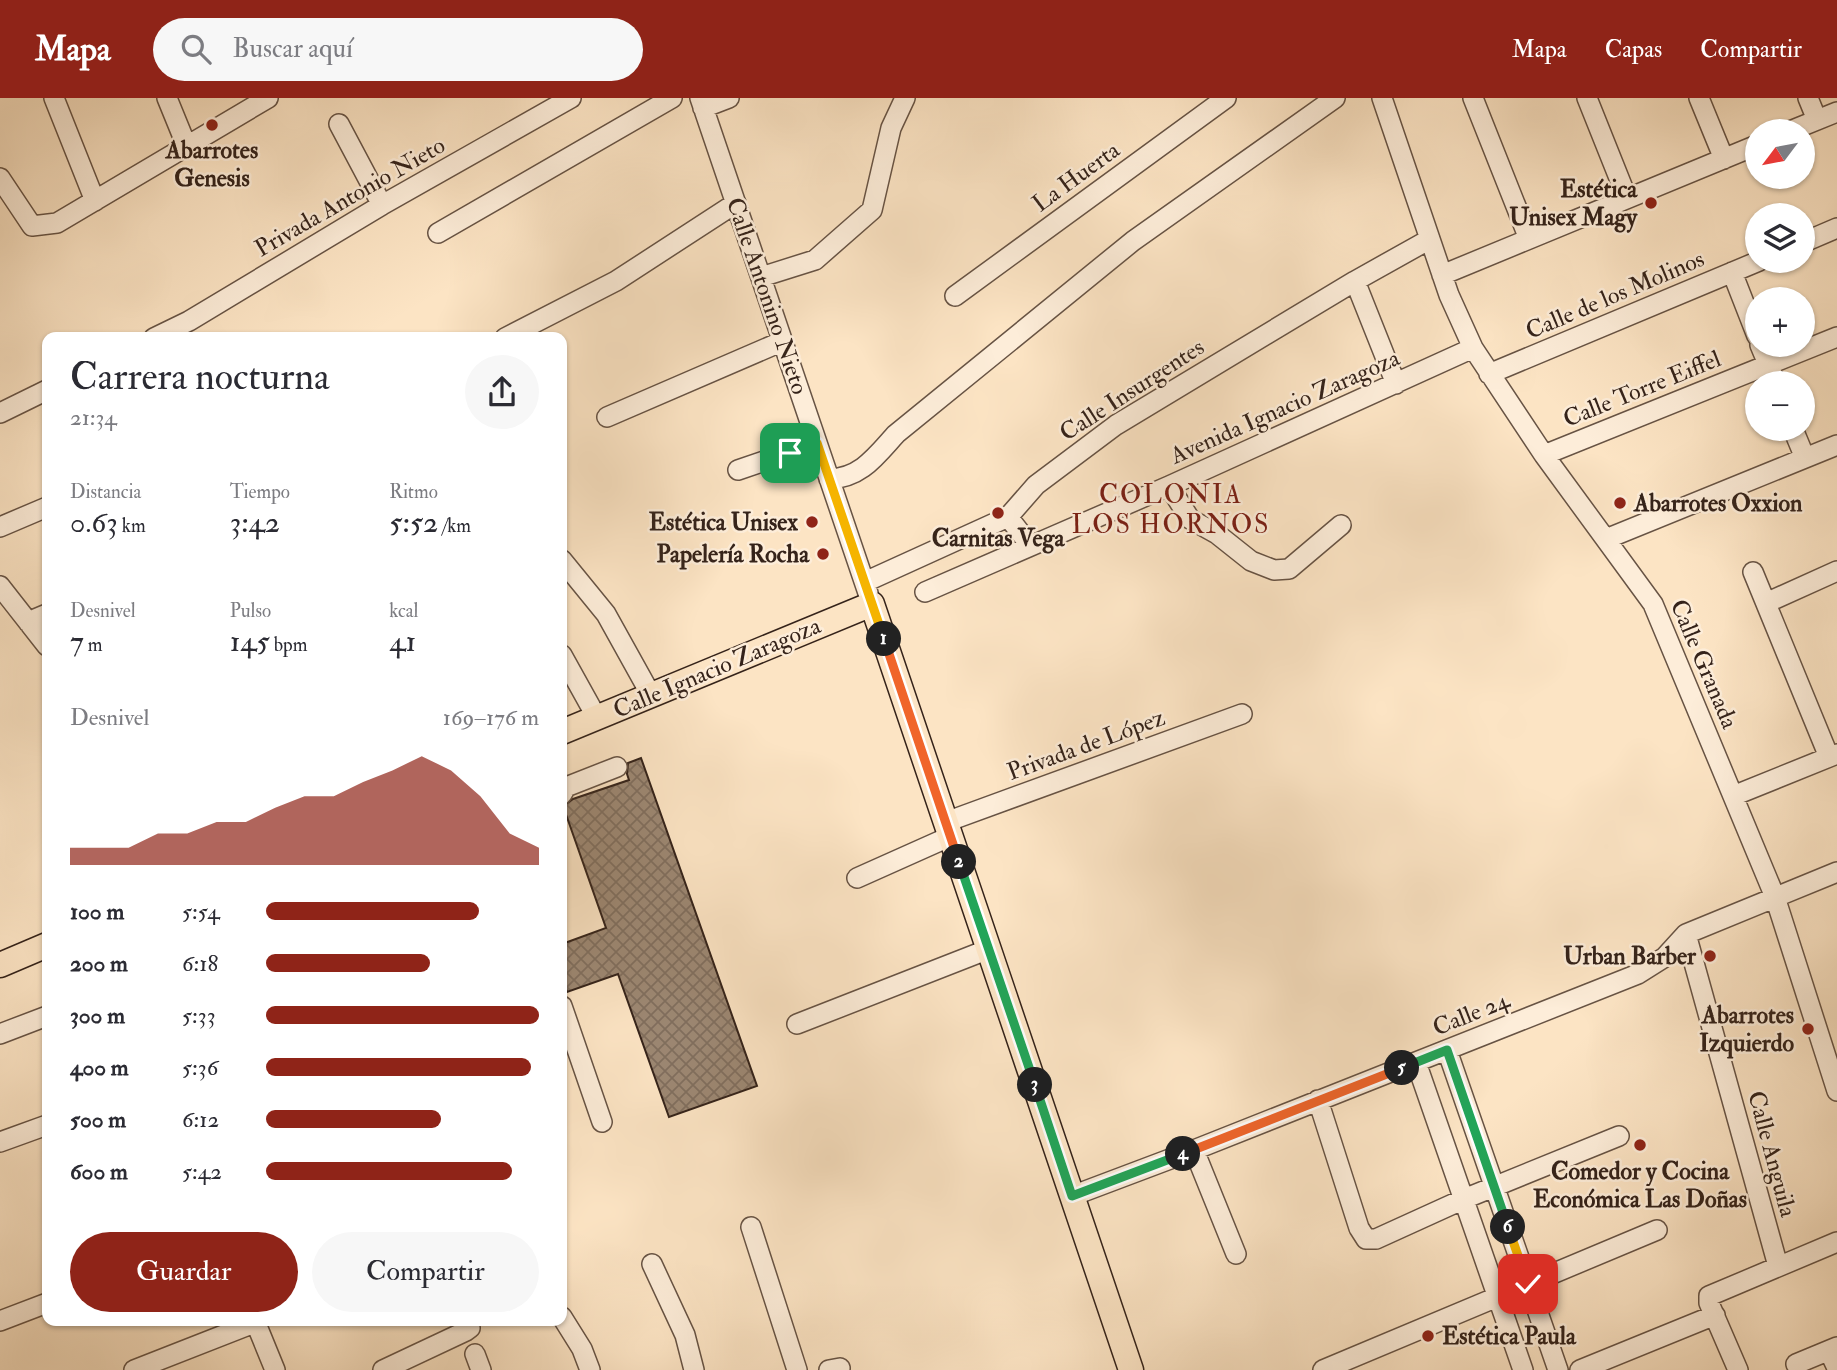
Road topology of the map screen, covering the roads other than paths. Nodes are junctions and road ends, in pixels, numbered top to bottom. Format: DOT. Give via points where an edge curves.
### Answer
graph roads {
  1 [pos="54,98"];
  2 [pos="167,98"];
  3 [pos="268,98"];
  4 [pos="570,98"];
  5 [pos="672,98"];
  6 [pos="729,98"];
  7 [pos="905,98"];
  8 [pos="1226,98"];
  9 [pos="1335,98"];
  10 [pos="1382,98"];
  11 [pos="1473,98"];
  12 [pos="1587,98"];
  13 [pos="1699,98"];
  14 [pos="1808,98"];
  15 [pos="701,103"];
  16 [pos="1837,112"];
  17 [pos="1817,120"];
  18 [pos="339,124"];
  19 [pos="187,147"];
  20 [pos="1745,150"];
  21 [pos="1724,159"];
  22 [pos="0,178"];
  23 [pos="1627,198"];
  24 [pos="95,201"];
  25 [pos="736,203"];
  26 [pos="382,205"];
  27 [pos="1837,228"];
  28 [pos="438,233"];
  29 [pos="1815,237"];
  30 [pos="1430,239"];
  31 [pos="1529,239"];
  32 [pos="1745,267"];
  33 [pos="1732,272"];
  34 [pos="1442,275"];
  35 [pos="761,277"];
  36 [pos="1355,281"];
  37 [pos="955,296"];
  38 [pos="1745,305"];
  39 [pos="166,332"];
  40 [pos="517,332"];
  41 [pos="1837,337"];
  42 [pos="784,345"];
  43 [pos="1473,348"];
  44 [pos="1765,357"];
  45 [pos="1768,364"];
  46 [pos="1771,371"];
  47 [pos="1489,373"];
  48 [pos="703,384"];
  49 [pos="1395,384"];
  50 [pos="42,392"];
  51 [pos="0,413"];
  52 [pos="607,417"];
  53 [pos="1798,441"];
  54 [pos="817,443"];
  55 [pos="1837,445"];
  56 [pos="1544,455"];
  57 [pos="1805,458"];
  58 [pos="738,470"];
  59 [pos="830,479"];
  60 [pos="1169,486"];
  61 [pos="42,509"];
  62 [pos="1008,517"];
  63 [pos="1341,525"];
  64 [pos="0,527"];
  65 [pos="1606,539"];
  66 [pos="1030,545"];
  67 [pos="567,566"];
  68 [pos="1837,571"];
  69 [pos="1753,572"];
  70 [pos="0,586"];
  71 [pos="925,592"];
  72 [pos="868,593"];
  73 [pos="1766,603"];
  74 [pos="42,616"];
  75 [pos="28,622"];
  76 [pos="42,640"];
  77 [pos="567,664"];
  78 [pos="651,695"];
  79 [pos="1242,713"];
  80 [pos="597,718"];
  81 [pos="567,730"];
  82 [pos="1833,756"];
  83 [pos="617,767"];
  84 [pos="567,788"];
  85 [pos="1733,796"];
  86 [pos="948,829"];
  87 [pos="1837,872"];
  88 [pos="857,878"];
  89 [pos="1775,897"];
  90 [pos="1686,934"];
  91 [pos="42,947"];
  92 [pos="989,949"];
  93 [pos="0,965"];
  94 [pos="42,1018"];
  95 [pos="567,1020"];
  96 [pos="797,1024"];
  97 [pos="0,1034"];
  98 [pos="1447,1050"];
  99 [pos="1416,1062"];
  100 [pos="1837,1091"];
  101 [pos="1318,1100"];
  102 [pos="602,1122"];
  103 [pos="42,1127"];
  104 [pos="1619,1136"];
  105 [pos="0,1142"];
  106 [pos="1194,1150"];
  107 [pos="1494,1187"];
  108 [pos="1072,1196"];
  109 [pos="1464,1199"];
  110 [pos="751,1227"];
  111 [pos="1657,1230"];
  112 [pos="1837,1242"];
  113 [pos="1236,1254"];
  114 [pos="652,1264"];
  115 [pos="1778,1266"];
  116 [pos="1528,1284"];
  117 [pos="1497,1296"];
  118 [pos="42,1305"];
  119 [pos="1712,1306"];
  120 [pos="0,1321"];
  121 [pos="567,1325"];
  122 [pos="247,1326"];
  123 [pos="258,1326"];
  124 [pos="466,1326"];
  125 [pos="1834,1355"];
  126 [pos="1796,1364"];
  127 [pos="696,1369"];
  128 [pos="134,1370"];
  129 [pos="275,1370"];
  130 [pos="383,1370"];
  131 [pos="590,1370"];
  132 [pos="797,1370"];
  133 [pos="1131,1370"];
  134 [pos="1323,1370"];
  135 [pos="1523,1370"];
  136 [pos="1558,1370"];
  137 [pos="1580,1370"];
  138 [pos="1738,1370"];
  1 -- 24 [label="street"];
  2 -- 19 [label="street"];
  3 -- 19 [label="street"];
  4 -- 26 [label="street, Privada Antonio Nieto"];
  5 -- 28 [label="street"];
  6 -- 15 [label="street"];
  7 -- 35 [label="street" via="891,128 872,210 815,260"];
  8 -- 37 [label="street, La Huerta"];
  9 -- 59 [label="street" via="1133,241 896,435 862,471"];
  10 -- 30 [label="street, Calle Granada"];
  11 -- 31 [label="street"];
  12 -- 23 [label="street"];
  13 -- 21 [label="street"];
  14 -- 17 [label="street"];
  15 -- 25 [label="street, Calle Antonino Nieto"];
  16 -- 17 [label="street"];
  18 -- 26 [label="street"];
  19 -- 24 [label="street"];
  20 -- 21 [label="street"];
  21 -- 23 [label="street"];
  22 -- 24 [label="street" via="32,226 57,223"];
  23 -- 31 [label="street"];
  25 -- 35 [label="street, Calle Antonino Nieto"];
  25 -- 40 [label="street" via="615,281"];
  26 -- 39 [label="street, Privada Antonio Nieto"];
  27 -- 29 [label="street"];
  30 -- 34 [label="street, Calle Granada"];
  30 -- 36 [label="street, Calle Insurgentes"];
  31 -- 34 [label="street"];
  32 -- 33 [label="street, Calle de los Molinos"];
  33 -- 38 [label="street"];
  33 -- 47 [label="street, Calle de los Molinos"];
  34 -- 43 [label="street, Calle Granada"];
  35 -- 42 [label="street, Calle Antonino Nieto"];
  36 -- 49 [label="street"];
  36 -- 62 [label="street, Calle Insurgentes" via="1116,425 1035,485"];
  41 -- 45 [label="street, Calle Torre Eiffel"];
  42 -- 48 [label="street"];
  42 -- 52 [label="street"];
  42 -- 54 [label="street, Calle Antonino Nieto"];
  43 -- 47 [label="street, Calle Granada"];
  43 -- 49 [label="street, Avenida Ignacio Zaragoza"];
  44 -- 45 [label="street"];
  45 -- 46 [label="street"];
  45 -- 56 [label="street, Calle Torre Eiffel"];
  47 -- 56 [label="street, Calle Granada"];
  49 -- 60 [label="street, Avenida Ignacio Zaragoza"];
  50 -- 51 [label="street"];
  53 -- 57 [label="street"];
  54 -- 58 [label="street"];
  54 -- 59 [label="street, Calle Antonino Nieto"];
  55 -- 57 [label="street"];
  56 -- 65 [label="street, Calle Granada"];
  57 -- 65 [label="street"];
  59 -- 72 [label="street, Calle Antonino Nieto"];
  60 -- 63 [label="street" via="1190,519 1251,561 1274,570 1289,569"];
  60 -- 66 [label="street, Avenida Ignacio Zaragoza"];
  61 -- 64 [label="street"];
  62 -- 66 [label="street"];
  62 -- 72 [label="street, Calle Insurgentes"];
  65 -- 85 [label="street, Calle Granada" via="1653,604"];
  66 -- 71 [label="street, Avenida Ignacio Zaragoza"];
  67 -- 78 [label="street" via="606,614"];
  68 -- 73 [label="street"];
  69 -- 73 [label="street"];
  70 -- 75 [label="street"];
  72 -- 78 [label="main road, Calle Ignacio Zaragoza"];
  72 -- 86 [label="main road, Calle Antonino Nieto"];
  73 -- 82 [label="street"];
  74 -- 75 [label="street"];
  75 -- 76 [label="street"];
  77 -- 80 [label="street"];
  78 -- 80 [label="main road, Calle Ignacio Zaragoza"];
  79 -- 86 [label="street, Privada de López"];
  80 -- 81 [label="main road, Calle Ignacio Zaragoza"];
  82 -- 85 [label="street"];
  83 -- 84 [label="street"];
  85 -- 89 [label="street, Calle Granada"];
  86 -- 88 [label="street, Privada de López"];
  86 -- 92 [label="main road, Calle Antonino Nieto"];
  87 -- 89 [label="street, Calle 24"];
  89 -- 90 [label="street, Calle 24"];
  89 -- 100 [label="street, Calle Granada"];
  90 -- 98 [label="street, Calle 24" via="1665,957 1638,974"];
  90 -- 115 [label="street, Calle Anguila"];
  91 -- 93 [label="main road"];
  92 -- 96 [label="street"];
  92 -- 108 [label="main road, Calle Antonino Nieto"];
  94 -- 97 [label="street"];
  95 -- 102 [label="street"];
  98 -- 99 [label="street, Calle 24"];
  98 -- 107 [label="street"];
  99 -- 101 [label="street, Calle 24"];
  99 -- 109 [label="street"];
  101 -- 106 [label="street, Calle 24"];
  101 -- 109 [label="street" via="1366,1239 1376,1239"];
  103 -- 105 [label="street"];
  104 -- 107 [label="street"];
  106 -- 108 [label="street, Calle 24"];
  106 -- 113 [label="street"];
  107 -- 109 [label="street"];
  107 -- 116 [label="street"];
  108 -- 133 [label="main road, Calle Antonino Nieto"];
  109 -- 117 [label="street"];
  110 -- 132 [label="street"];
  111 -- 116 [label="street"];
  112 -- 115 [label="street"];
  114 -- 127 [label="street"];
  115 -- 119 [label="street"];
  116 -- 117 [label="street"];
  116 -- 136 [label="street"];
  117 -- 134 [label="street"];
  117 -- 135 [label="street"];
  118 -- 120 [label="street"];
  119 -- 137 [label="street"];
  119 -- 138 [label="street"];
  121 -- 131 [label="street"];
  122 -- 128 [label="street"];
  123 -- 129 [label="street"];
  124 -- 130 [label="street" via="416,1357"];
  125 -- 126 [label="street"];
}
